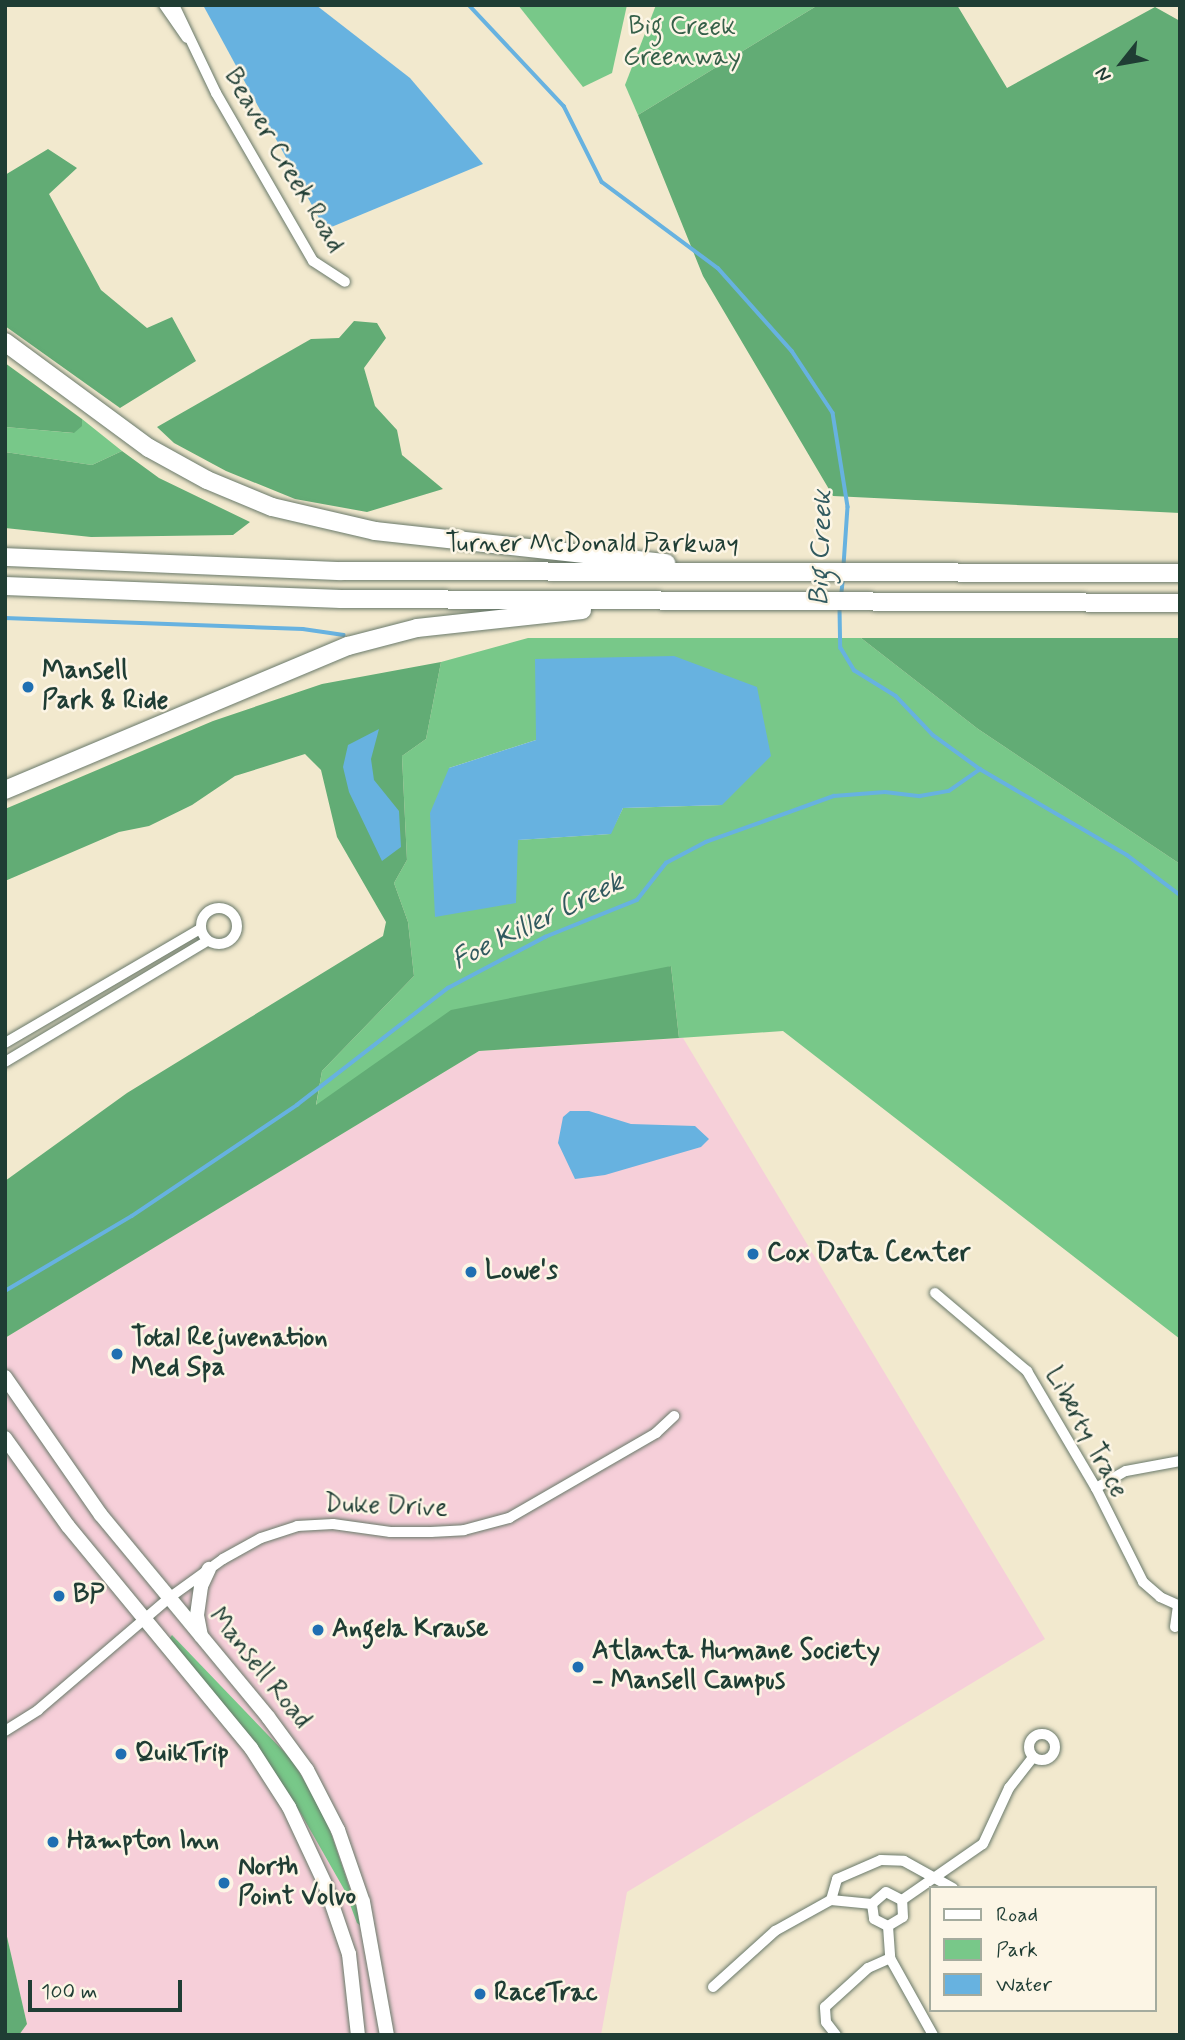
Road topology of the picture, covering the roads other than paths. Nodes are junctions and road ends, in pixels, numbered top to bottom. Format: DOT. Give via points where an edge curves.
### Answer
graph roads {
  1 [pos="163,5"];
  2 [pos="174,5"];
  3 [pos="195,50"];
  4 [pos="345,282"];
  5 [pos="5,342"];
  6 [pos="5,557"];
  7 [pos="728,572"];
  8 [pos="1180,573"];
  9 [pos="5,586"];
  10 [pos="655,601"];
  11 [pos="1180,603"];
  12 [pos="5,790"];
  13 [pos="200,929"];
  14 [pos="207,941"];
  15 [pos="5,1043"];
  16 [pos="5,1062"];
  17 [pos="935,1293"];
  18 [pos="5,1377"];
  19 [pos="674,1416"];
  20 [pos="5,1438"];
  21 [pos="1180,1461"];
  22 [pos="1096,1488"];
  23 [pos="209,1569"];
  24 [pos="169,1598"];
  25 [pos="1179,1606"];
  26 [pos="144,1619"];
  27 [pos="1175,1628"];
  28 [pos="202,1637"];
  29 [pos="5,1731"];
  30 [pos="1033,1757"];
  31 [pos="936,1878"];
  32 [pos="950,1886"];
  33 [pos="831,1900"];
  34 [pos="902,1900"];
  35 [pos="872,1905"];
  36 [pos="888,1926"];
  37 [pos="890,1958"];
  38 [pos="713,1987"];
  39 [pos="358,2035"];
  40 [pos="387,2035"];
  41 [pos="836,2035"];
  42 [pos="933,2035"];
  1 -- 3 [label="street, Beaver Creek Road"];
  2 -- 3 [label="street, Beaver Creek Road"];
  3 -- 4 [label="street, Beaver Creek Road" via="313,261"];
  5 -- 7 [label="highway" via="168,460 228,490 297,515 376,531 588,551"];
  6 -- 7 [label="highway, Turner McDonald Parkway" via="245,569"];
  7 -- 8 [label="highway, Turner McDonald Parkway"];
  9 -- 10 [label="highway, Turner McDonald Parkway" via="227,597"];
  10 -- 11 [label="highway, Turner McDonald Parkway"];
  10 -- 12 [label="highway" via="416,628 373,639 197,707"];
  13 -- 14 [label="street"];
  13 -- 14 [label="street" via="209,910 222,908 233,914 237,925 233,937 222,944"];
  13 -- 15 [label="street"];
  14 -- 16 [label="street"];
  17 -- 22 [label="street, Liberty Trace" via="1027,1371"];
  18 -- 24 [label="main road, Mansell Road" via="101,1515"];
  19 -- 23 [label="street, Duke Drive" via="656,1433 509,1518 464,1530 431,1532 333,1524 297,1526 261,1538"];
  20 -- 26 [label="main road"];
  21 -- 22 [label="street" via="1126,1471"];
  22 -- 25 [label="street, Liberty Trace" via="1143,1582"];
  23 -- 24 [label="street, Duke Drive"];
  23 -- 28 [label="main road" via="197,1615"];
  24 -- 26 [label="street, Duke Drive"];
  24 -- 28 [label="main road, Mansell Road"];
  25 -- 27 [label="street"];
  26 -- 29 [label="street, Duke Drive" via="38,1710"];
  26 -- 39 [label="main road" via="251,1748 289,1807 325,1884 349,1954"];
  28 -- 40 [label="main road, Mansell Road" via="268,1717 323,1798 351,1863 369,1924"];
  30 -- 31 [label="street" via="1009,1788 984,1844"];
  31 -- 32 [label="street"];
  31 -- 33 [label="street" via="904,1861 881,1860 837,1879"];
  31 -- 34 [label="street"];
  33 -- 35 [label="street"];
  33 -- 38 [label="street" via="775,1931"];
  34 -- 35 [label="street" via="886,1892"];
  34 -- 36 [label="street" via="903,1917"];
  35 -- 36 [label="street" via="874,1919"];
  36 -- 37 [label="street"];
  37 -- 41 [label="street" via="867,1968 829,2002 824,2014"];
  37 -- 42 [label="street"];
}
